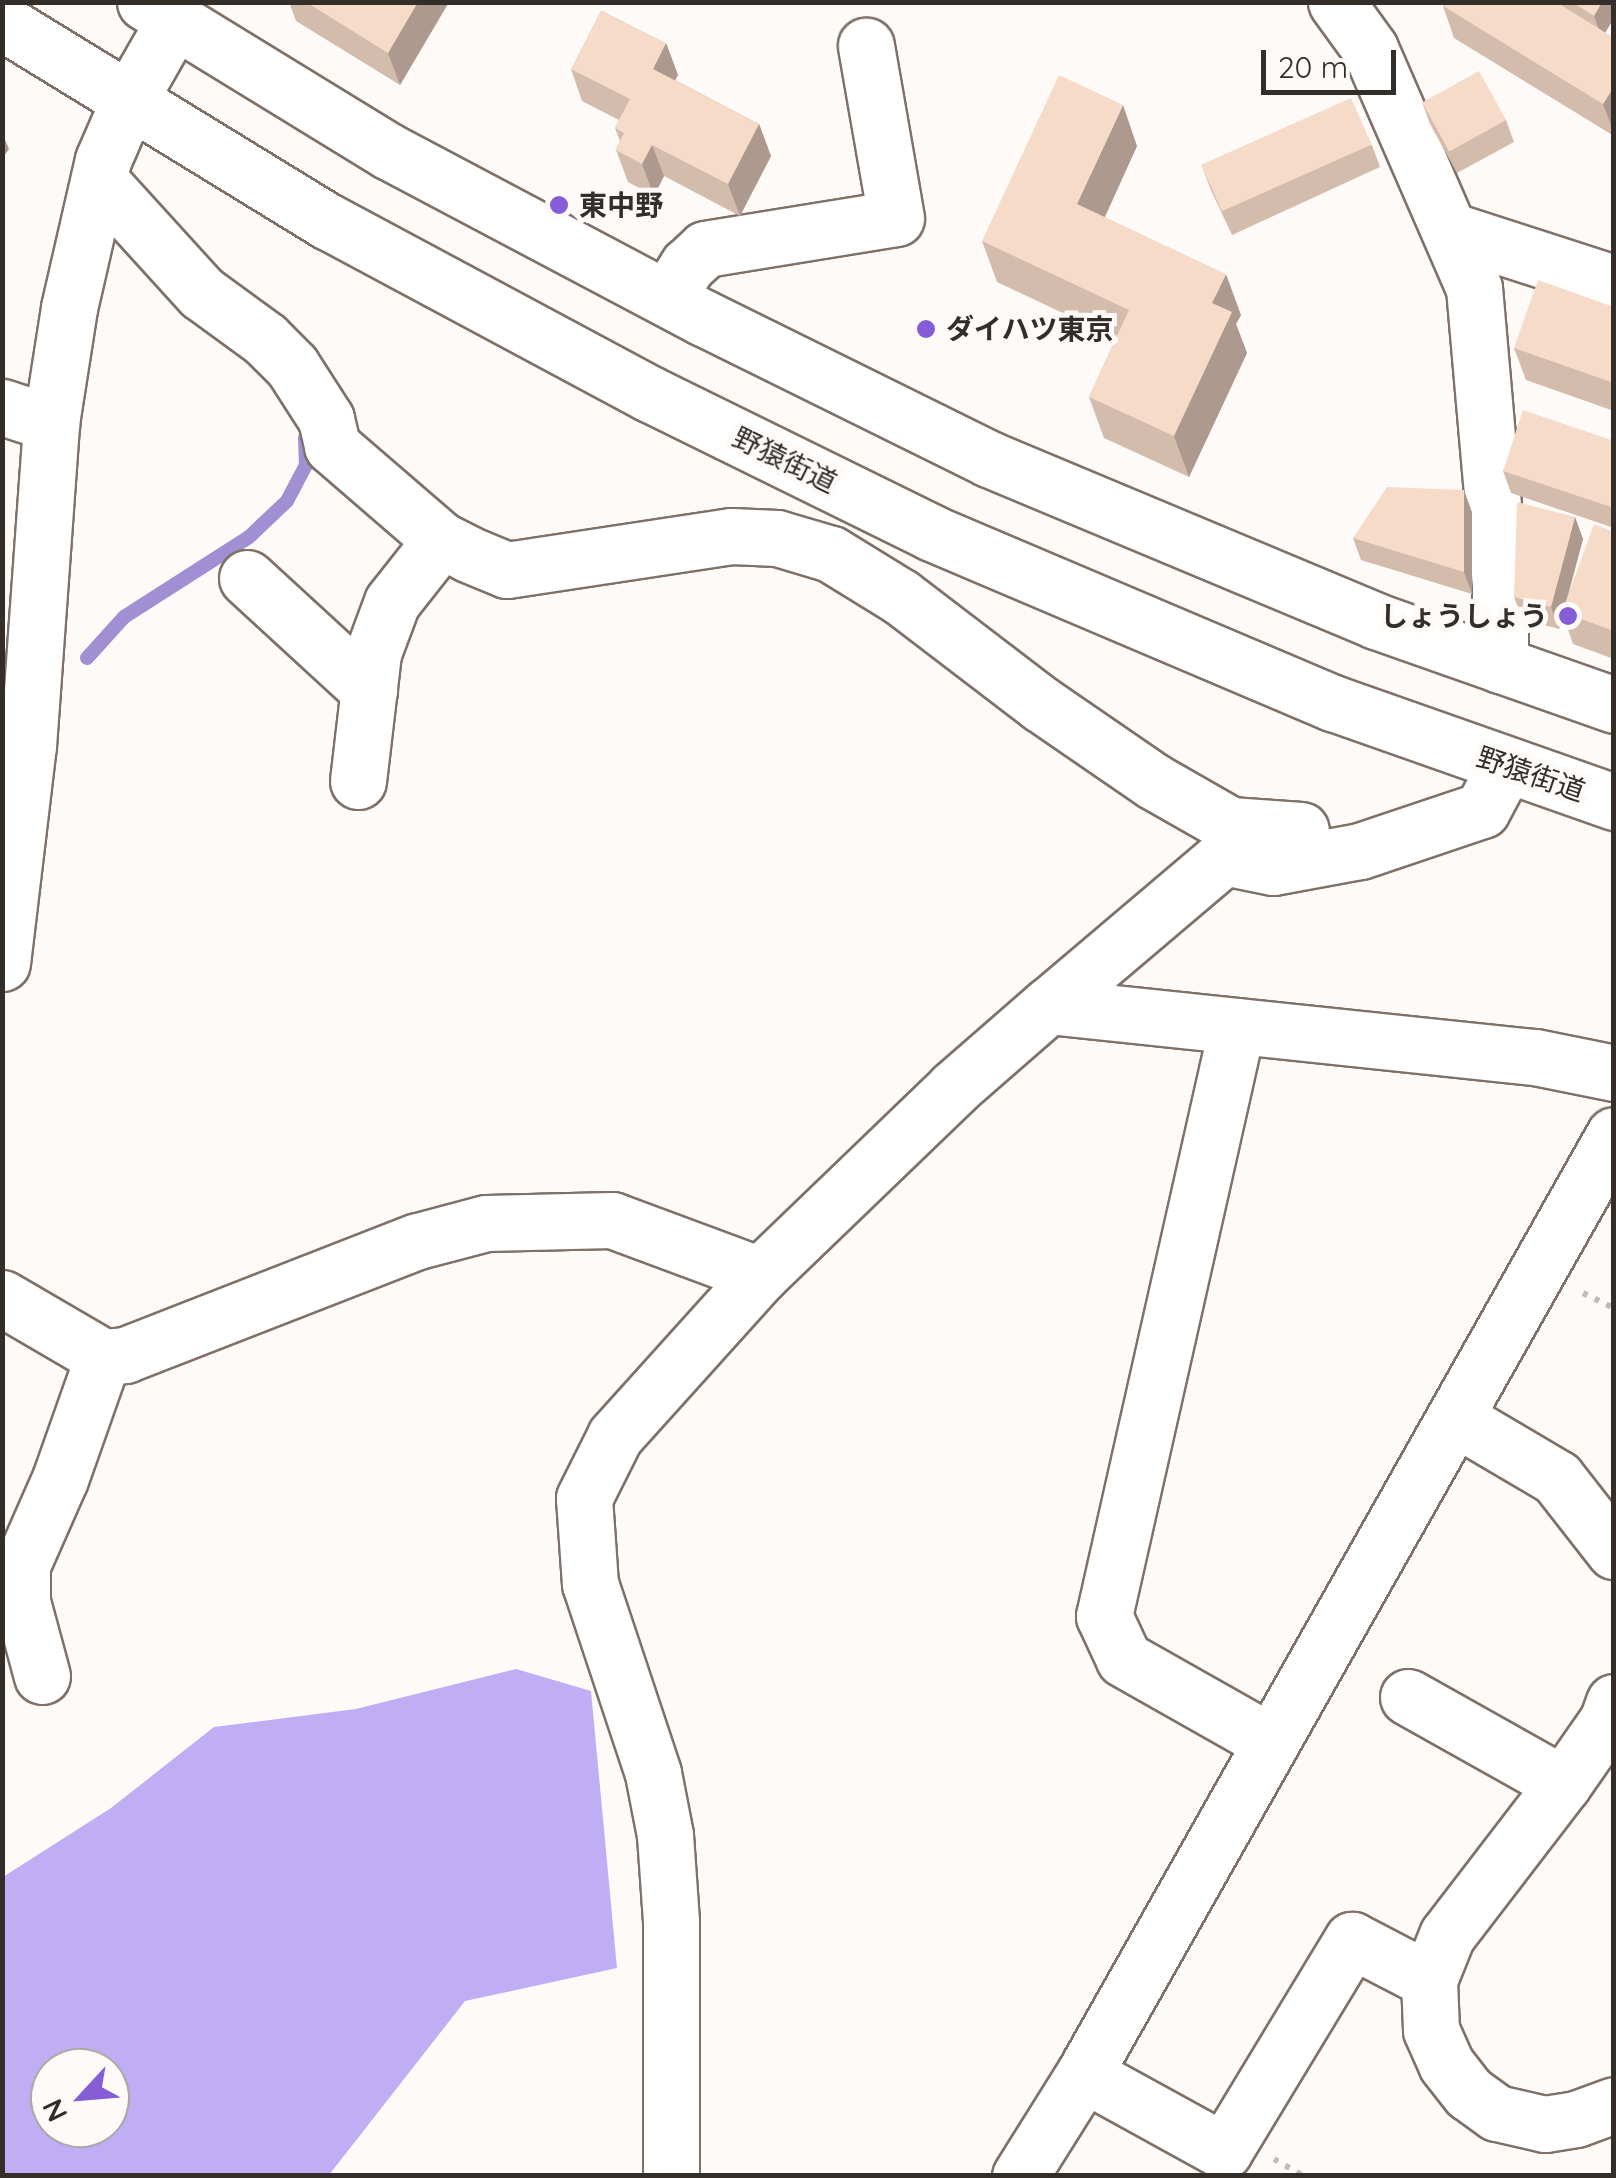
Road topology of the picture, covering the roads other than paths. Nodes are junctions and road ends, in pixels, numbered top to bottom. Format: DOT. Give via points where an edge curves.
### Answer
graph roads {
  1 [pos="1336,2"];
  2 [pos="160,12"];
  3 [pos="2,22"];
  4 [pos="866,46"];
  5 [pos="128,100"];
  6 [pos="98,180"];
  7 [pos="1450,230"];
  8 [pos="1609,266"];
  9 [pos="667,298"];
  10 [pos="27,415"];
  11 [pos="932,533"];
  12 [pos="441,540"];
  13 [pos="246,578"];
  14 [pos="900,597"];
  15 [pos="1500,665"];
  16 [pos="368,690"];
  17 [pos="1614,706"];
  18 [pos="1506,765"];
  19 [pos="358,781"];
  20 [pos="1614,802"];
  21 [pos="1301,830"];
  22 [pos="2,963"];
  23 [pos="1048,1006"];
  24 [pos="1237,1026"];
  25 [pos="1614,1073"];
  26 [pos="1614,1135"];
  27 [pos="760,1275"];
  28 [pos="2,1298"];
  29 [pos="104,1357"];
  30 [pos="1457,1419"];
  31 [pos="1614,1552"];
  32 [pos="42,1676"];
  33 [pos="1408,1697"];
  34 [pos="1614,1702"];
  35 [pos="1271,1742"];
  36 [pos="1563,1784"];
  37 [pos="1429,1980"];
  38 [pos="1084,2074"];
  39 [pos="1614,2105"];
  40 [pos="671,2176"];
  41 [pos="1020,2176"];
  1 -- 7 [label="street" via="1370,49"];
  2 -- 5 [label="street"];
  2 -- 9 [label="street" via="390,152"];
  3 -- 5 [label="street, 野猿街道"];
  4 -- 9 [label="street" via="896,218 706,248"];
  5 -- 6 [label="street"];
  5 -- 11 [label="street, 野猿街道" via="410,266"];
  6 -- 10 [label="street" via="69,308"];
  6 -- 12 [label="street" via="202,293 292,366 326,419 332,446"];
  7 -- 8 [label="street"];
  7 -- 15 [label="street" via="1474,288 1486,387"];
  9 -- 15 [label="street" via="1044,483 1376,622"];
  10 -- 22 [label="street" via="28,746"];
  11 -- 14 [label="street"];
  11 -- 18 [label="street, 野猿街道" via="1314,696"];
  12 -- 14 [label="street" via="507,570 731,536 777,538 831,554"];
  12 -- 16 [label="street" via="392,602"];
  13 -- 16 [label="street"];
  14 -- 21 [label="street" via="1168,790 1230,826"];
  15 -- 17 [label="street"];
  16 -- 19 [label="street"];
  18 -- 20 [label="street, 野猿街道"];
  18 -- 23 [label="street" via="1482,810 1360,851 1274,868 1224,857"];
  23 -- 24 [label="street"];
  23 -- 27 [label="street"];
  24 -- 25 [label="street" via="1535,1057"];
  24 -- 35 [label="street" via="1104,1616 1124,1659"];
  26 -- 30 [label="street"];
  27 -- 29 [label="street" via="612,1220 486,1223 418,1241 125,1355"];
  27 -- 40 [label="street" via="616,1436 584,1498 590,1584 653,1772 665,1835"];
  28 -- 29 [label="street"];
  29 -- 32 [label="street" via="22,1566 22,1602"];
  30 -- 31 [label="street" via="1557,1478"];
  30 -- 35 [label="street"];
  33 -- 36 [label="street"];
  34 -- 36 [label="street"];
  35 -- 38 [label="street"];
  36 -- 37 [label="street" via="1447,1935"];
  37 -- 38 [label="street" via="1352,1940 1224,2152"];
  37 -- 39 [label="street" via="1432,2030 1446,2064 1469,2094 1497,2113 1545,2124"];
  38 -- 41 [label="street"];
}
